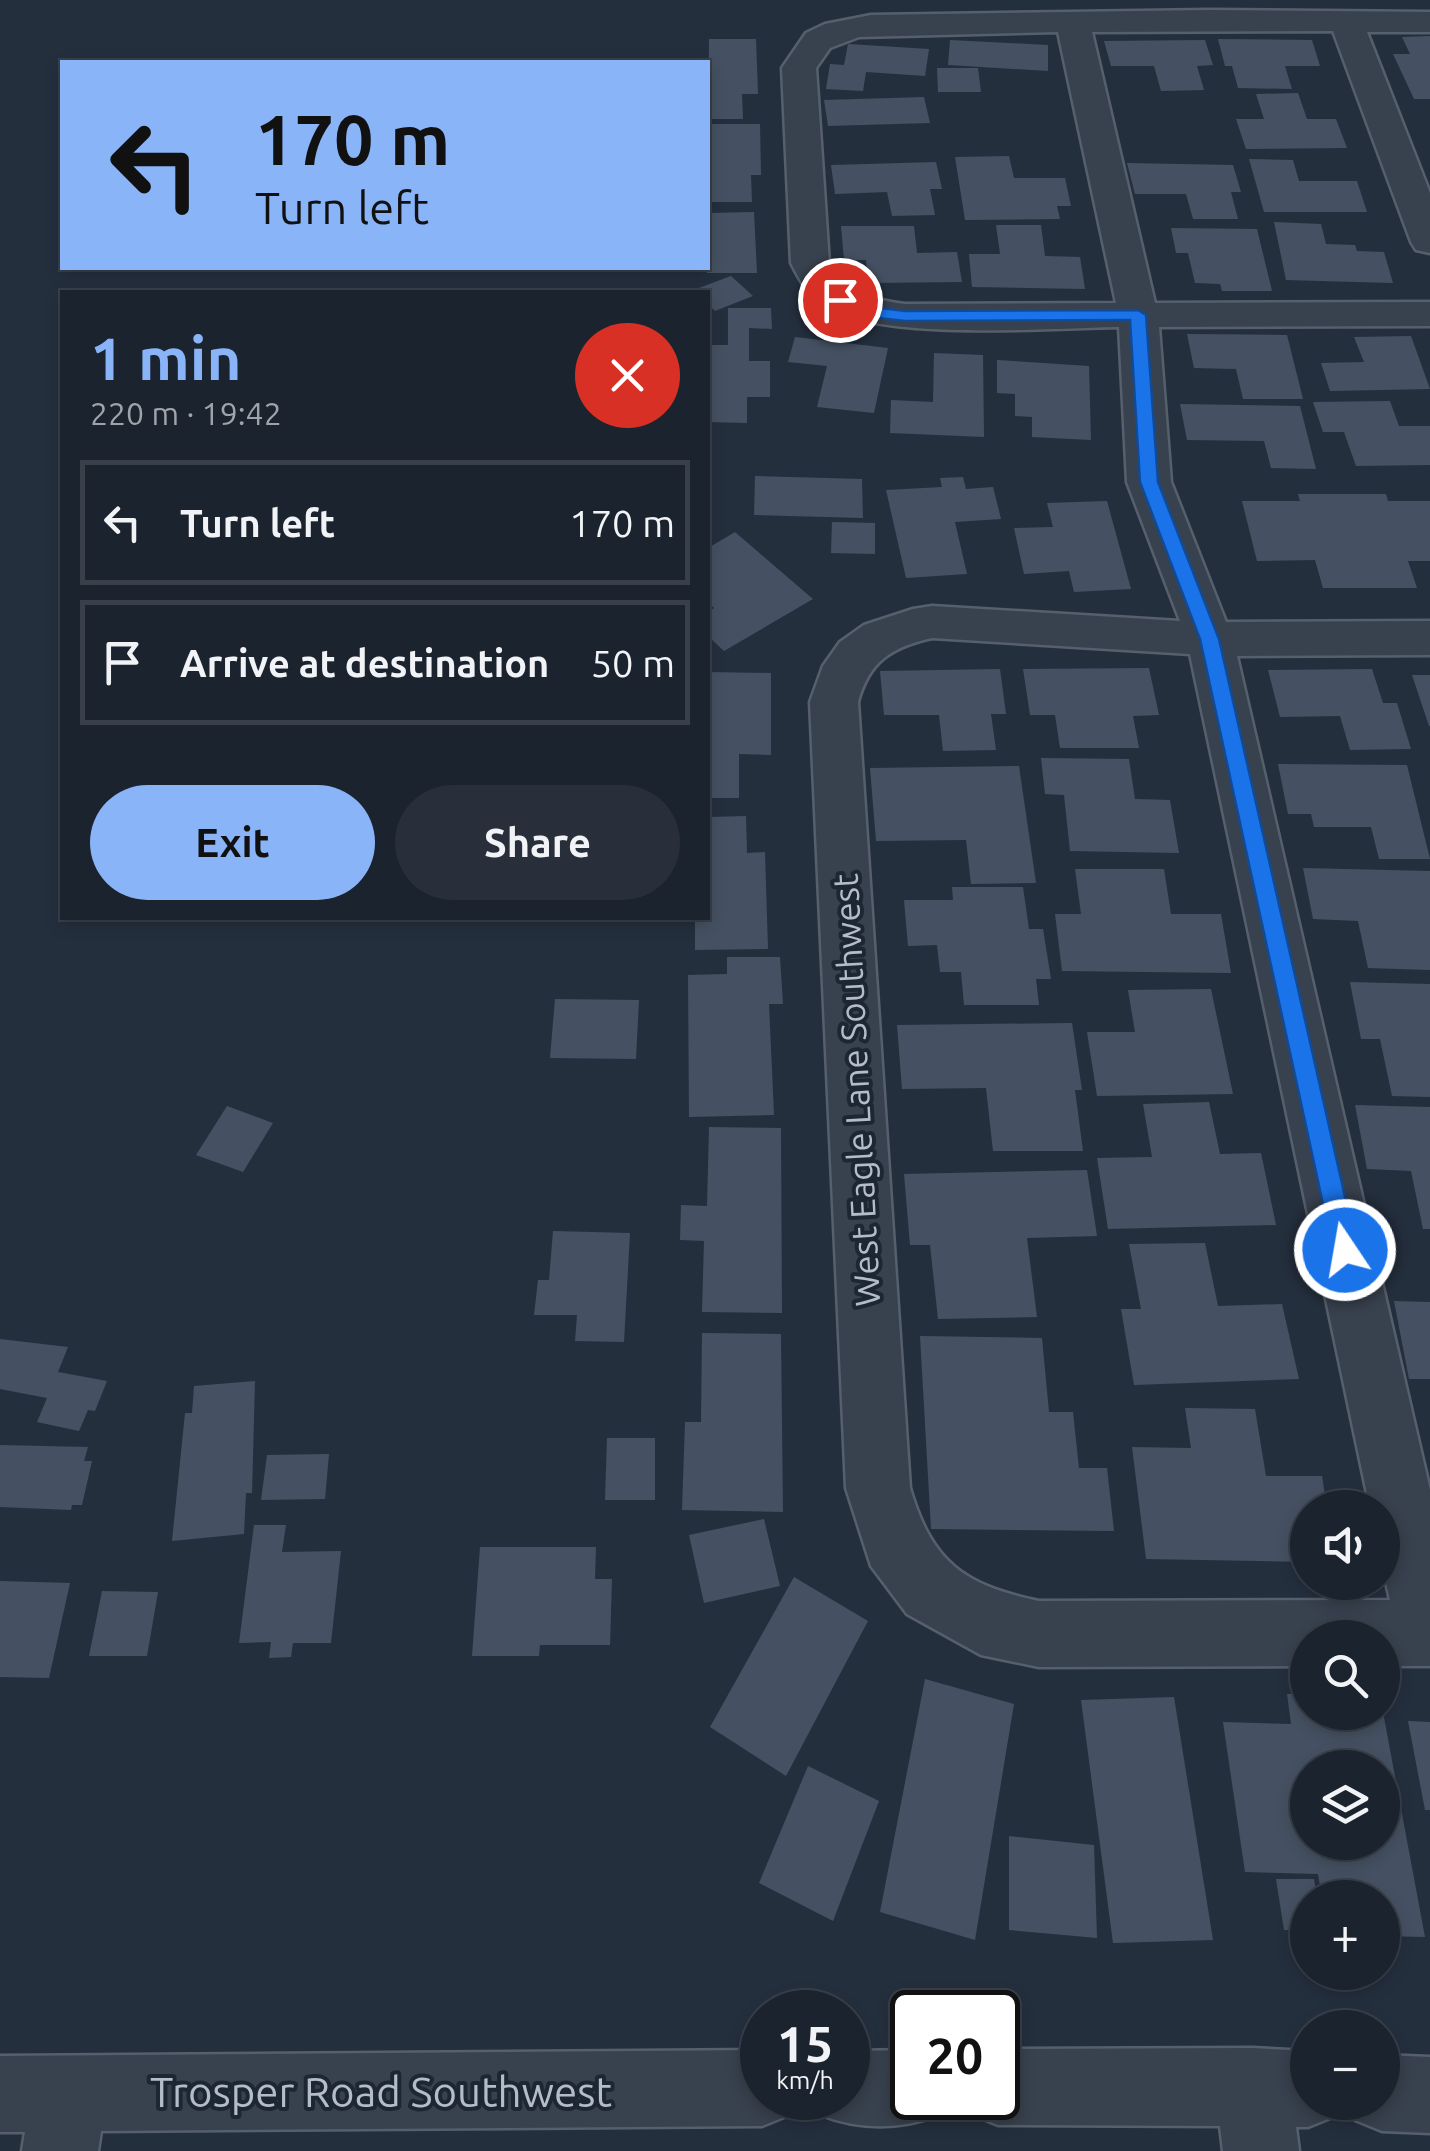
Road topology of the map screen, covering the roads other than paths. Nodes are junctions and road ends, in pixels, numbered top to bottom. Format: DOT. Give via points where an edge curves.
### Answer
graph roads {
  1 [pos="1346,21"];
  2 [pos="1073,22"];
  3 [pos="1430,22"];
  4 [pos="1430,242"];
  5 [pos="1430,314"];
  6 [pos="1138,315"];
  7 [pos="1430,638"];
  8 [pos="1210,639"];
  9 [pos="1430,1632"];
  10 [pos="740,2089"];
  11 [pos="1020,2089"];
  12 [pos="1400,2093"];
  13 [pos="1430,2095"];
  14 [pos="1273,2108"];
  15 [pos="43,2113"];
  1 -- 2 [label="street"];
  1 -- 3 [label="street"];
  1 -- 4 [label="street"];
  2 -- 6 [label="street"];
  2 -- 6 [label="street" via="872,25 819,38 799,68 810,262 829,292 870,312"];
  5 -- 6 [label="street"];
  6 -- 8 [label="street" via="1149,482"];
  7 -- 8 [label="street, West Eagle Lane Southwest"];
  8 -- 9 [label="street"];
  8 -- 9 [label="street, West Eagle Lane Southwest" via="932,622 894,629 861,646 840,672 834,702 878,1488 894,1543 930,1590 981,1622 1040,1634"];
  10 -- 15 [label="street, Trosper Road Southwest"];
  11 -- 14 [label="street"];
  12 -- 13 [label="street"];
}
